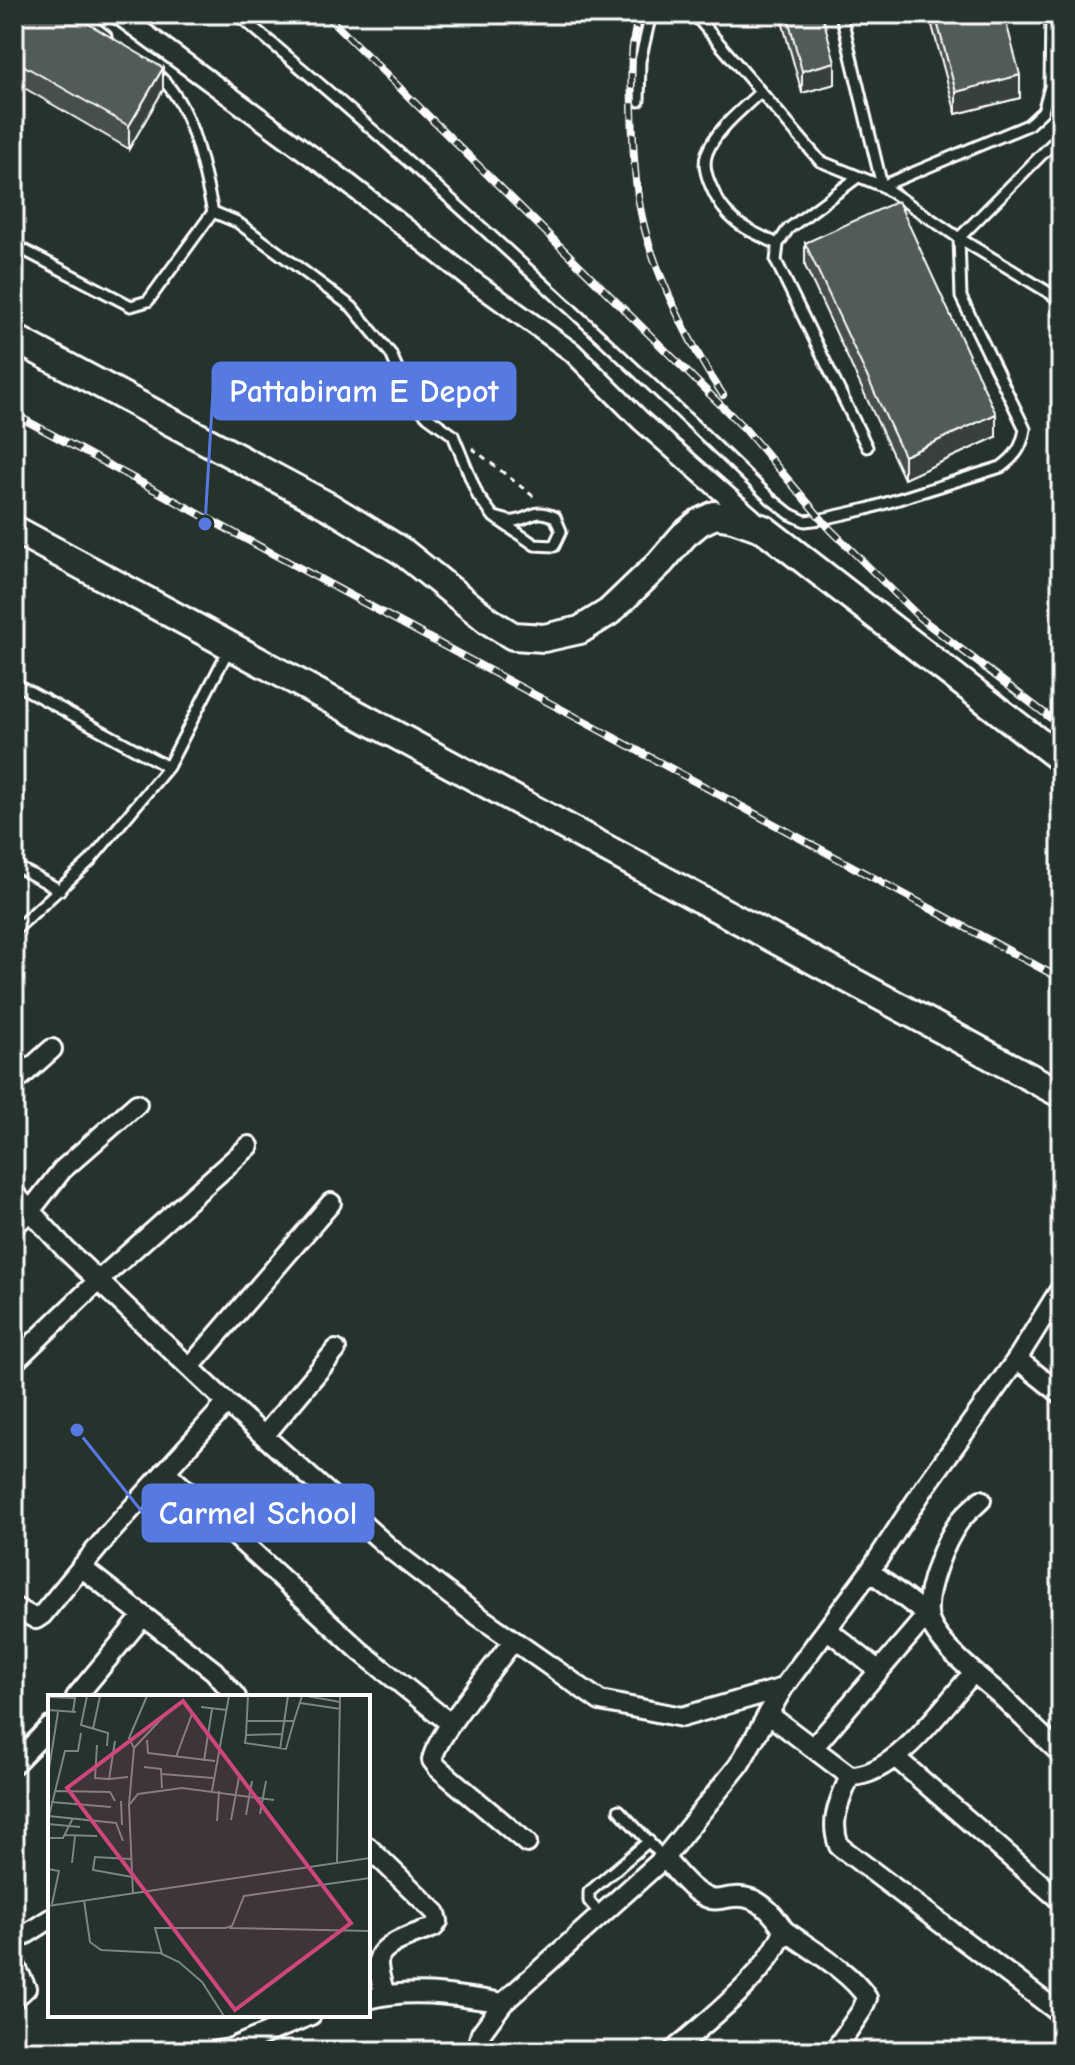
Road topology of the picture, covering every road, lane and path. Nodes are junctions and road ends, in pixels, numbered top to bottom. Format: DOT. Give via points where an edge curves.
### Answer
graph roads {
  1 [pos="77,14"];
  2 [pos="118,14"];
  3 [pos="237,14"];
  4 [pos="651,14"];
  5 [pos="694,14"];
  6 [pos="841,14"];
  7 [pos="1051,14"];
  8 [pos="117,43"];
  9 [pos="142,62"];
  10 [pos="760,92"];
  11 [pos="639,101"];
  12 [pos="1061,135"];
  13 [pos="858,177"];
  14 [pos="882,186"];
  15 [pos="213,212"];
  16 [pos="959,238"];
  17 [pos="778,244"];
  18 [pos="14,245"];
  19 [pos="1061,300"];
  20 [pos="14,338"];
  21 [pos="453,435"];
  22 [pos="867,447"];
  23 [pos="494,517"];
  24 [pos="555,517"];
  25 [pos="14,529"];
  26 [pos="764,529"];
  27 [pos="230,646"];
  28 [pos="14,683"];
  29 [pos="1061,759"];
  30 [pos="168,767"];
  31 [pos="14,865"];
  32 [pos="60,890"];
  33 [pos="14,931"];
  34 [pos="52,1049"];
  35 [pos="14,1083"];
  36 [pos="1061,1094"];
  37 [pos="137,1104"];
  38 [pos="249,1146"];
  39 [pos="14,1193"];
  40 [pos="331,1203"];
  41 [pos="30,1211"];
  42 [pos="14,1226"];
  43 [pos="99,1280"];
  44 [pos="1061,1288"];
  45 [pos="336,1350"];
  46 [pos="1017,1359"];
  47 [pos="14,1362"];
  48 [pos="190,1367"];
  49 [pos="1061,1394"];
  50 [pos="227,1403"];
  51 [pos="264,1436"];
  52 [pos="165,1471"];
  53 [pos="981,1500"];
  54 [pos="81,1567"];
  55 [pos="870,1571"];
  56 [pos="14,1607"];
  57 [pos="927,1615"];
  58 [pos="143,1616"];
  59 [pos="828,1630"];
  60 [pos="513,1641"];
  61 [pos="879,1671"];
  62 [pos="973,1673"];
  63 [pos="783,1688"];
  64 [pos="78,1695"];
  65 [pos="234,1695"];
  66 [pos="768,1714"];
  67 [pos="451,1724"];
  68 [pos="48,1729"];
  69 [pos="813,1748"];
  70 [pos="1061,1754"];
  71 [pos="896,1758"];
  72 [pos="14,1764"];
  73 [pos="850,1776"];
  74 [pos="619,1810"];
  75 [pos="649,1841"];
  76 [pos="527,1843"];
  77 [pos="370,1849"];
  78 [pos="664,1858"];
  79 [pos="1061,1901"];
  80 [pos="601,1915"];
  81 [pos="48,1920"];
  82 [pos="784,1930"];
  83 [pos="14,1942"];
  84 [pos="14,1963"];
  85 [pos="376,1997"];
  86 [pos="14,1999"];
  87 [pos="503,2003"];
  88 [pos="1061,2014"];
  89 [pos="306,2017"];
  90 [pos="216,2051"];
  91 [pos="480,2051"];
  92 [pos="673,2051"];
  93 [pos="834,2051"];
  1 -- 8 [label="lane"];
  2 -- 26 [label="street" via="572,352"];
  3 -- 16 [label="lane" via="351,109 592,327 771,499 805,521 867,509 1001,467 1023,444 1025,429 961,297"];
  4 -- 11 [label="lane" via="640,61"];
  5 -- 10 [label="lane"];
  6 -- 14 [label="lane"];
  7 -- 14 [label="lane" via="1050,87 1043,111 1028,125"];
  9 -- 15 [label="lane" via="167,81 181,102"];
  10 -- 13 [label="lane" via="820,161"];
  10 -- 17 [label="lane" via="711,146 706,173 725,213"];
  12 -- 16 [label="lane"];
  13 -- 14 [label="lane"];
  13 -- 17 [label="lane" via="788,229"];
  14 -- 16 [label="lane"];
  15 -- 18 [label="lane" via="148,301 131,306"];
  15 -- 21 [label="lane" via="237,222 352,307 391,354 410,398"];
  16 -- 19 [label="lane"];
  17 -- 22 [label="lane" via="776,261"];
  20 -- 26 [label="street" via="330,507 403,552 513,636 544,638 580,630 609,612 684,535 715,515"];
  21 -- 23 [label="lane" via="478,496"];
  21 -- 24 [label="path"];
  23 -- 24 [label="lane" via="516,521 538,512"];
  23 -- 24 [label="lane" via="535,545 554,546 561,531"];
  25 -- 27 [label="street"];
  26 -- 29 [label="street"];
  27 -- 30 [label="lane"];
  27 -- 36 [label="street"];
  28 -- 30 [label="lane"];
  30 -- 32 [label="lane" via="119,829"];
  31 -- 32 [label="lane"];
  32 -- 33 [label="lane"];
  34 -- 35 [label="street"];
  37 -- 41 [label="street" via="62,1170"];
  38 -- 43 [label="street"];
  39 -- 41 [label="street"];
  40 -- 48 [label="street"];
  41 -- 42 [label="street"];
  41 -- 43 [label="street"];
  43 -- 47 [label="street"];
  43 -- 48 [label="street"];
  44 -- 46 [label="street"];
  45 -- 51 [label="street"];
  46 -- 49 [label="street"];
  46 -- 55 [label="street"];
  48 -- 50 [label="street"];
  50 -- 51 [label="street"];
  50 -- 52 [label="street"];
  51 -- 60 [label="street" via="394,1552"];
  52 -- 54 [label="street"];
  52 -- 67 [label="street" via="360,1651"];
  53 -- 57 [label="street" via="960,1521 946,1547 933,1576"];
  54 -- 56 [label="street" via="36,1619"];
  54 -- 58 [label="street"];
  55 -- 57 [label="street"];
  55 -- 59 [label="street"];
  57 -- 61 [label="street"];
  57 -- 62 [label="street" via="940,1638"];
  58 -- 64 [label="street"];
  58 -- 65 [label="street" via="214,1671"];
  59 -- 61 [label="street"];
  59 -- 63 [label="street"];
  60 -- 63 [label="street" via="600,1701 682,1717"];
  60 -- 67 [label="street"];
  61 -- 69 [label="street"];
  62 -- 70 [label="street"];
  62 -- 71 [label="street"];
  63 -- 66 [label="street"];
  66 -- 69 [label="street"];
  66 -- 78 [label="street" via="739,1765"];
  67 -- 76 [label="street" via="432,1760"];
  68 -- 72 [label="street"];
  69 -- 73 [label="street"];
  71 -- 73 [label="street"];
  71 -- 79 [label="street"];
  73 -- 88 [label="street" via="835,1813 839,1846"];
  74 -- 75 [label="lane"];
  75 -- 78 [label="lane"];
  75 -- 80 [label="lane" via="589,1892 589,1901"];
  77 -- 85 [label="street" via="436,1913 438,1921 379,1955"];
  78 -- 80 [label="street"];
  78 -- 82 [label="street" via="706,1898 741,1896 755,1901 772,1911"];
  80 -- 87 [label="street"];
  81 -- 83 [label="street"];
  82 -- 92 [label="street" via="777,1950"];
  82 -- 93 [label="street" via="867,1998"];
  84 -- 86 [label="street" via="26,1988"];
  85 -- 87 [label="street" via="444,1994"];
  87 -- 91 [label="street" via="481,2033"];
  89 -- 90 [label="street"];
}
